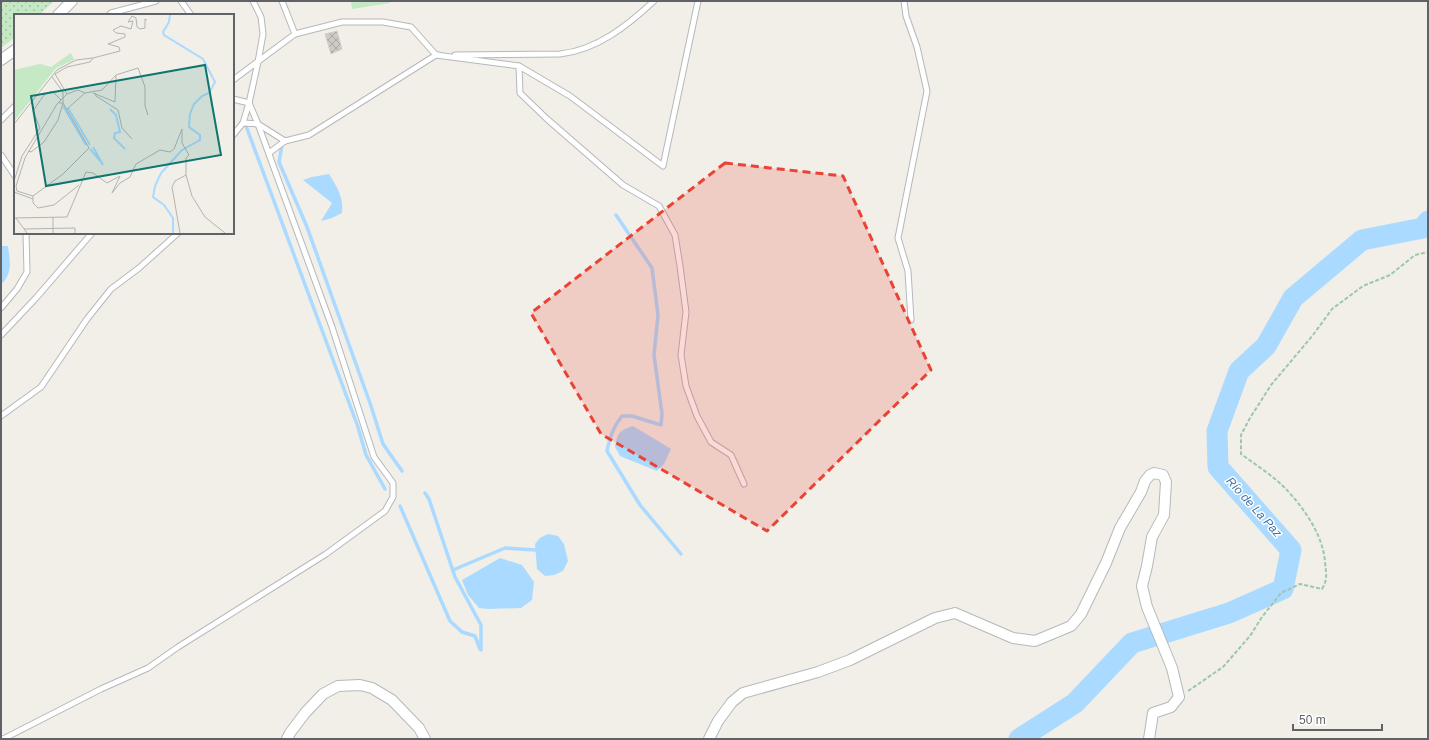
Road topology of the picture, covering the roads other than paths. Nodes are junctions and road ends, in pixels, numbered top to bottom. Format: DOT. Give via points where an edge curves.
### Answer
graph roads {
  1 [pos="72,1"];
  2 [pos="156,1"];
  3 [pos="181,1"];
  4 [pos="253,1"];
  5 [pos="282,1"];
  6 [pos="654,1"];
  7 [pos="698,1"];
  8 [pos="904,1"];
  9 [pos="59,14"];
  10 [pos="110,14"];
  11 [pos="191,14"];
  12 [pos="295,34"];
  13 [pos="14,51"];
  14 [pos="436,56"];
  15 [pos="1,60"];
  16 [pos="258,62"];
  17 [pos="519,66"];
  18 [pos="235,79"];
  19 [pos="234,99"];
  20 [pos="249,103"];
  21 [pos="14,107"];
  22 [pos="1,120"];
  23 [pos="243,122"];
  24 [pos="258,124"];
  25 [pos="234,134"];
  26 [pos="285,141"];
  27 [pos="269,153"];
  28 [pos="1,155"];
  29 [pos="14,174"];
  30 [pos="26,234"];
  31 [pos="91,234"];
  32 [pos="177,234"];
  33 [pos="1,308"];
  34 [pos="911,320"];
  35 [pos="1,335"];
  36 [pos="1,416"];
  37 [pos="744,484"];
  38 [pos="3,739"];
  39 [pos="287,739"];
  40 [pos="425,739"];
  41 [pos="709,739"];
  42 [pos="1149,739"];
  1 -- 9 [label="street"];
  2 -- 10 [label="lane"];
  3 -- 11 [label="lane"];
  4 -- 16 [label="lane" via="261,17 263,34"];
  5 -- 12 [label="lane"];
  6 -- 14 [label="lane" via="624,27 601,42 574,53"];
  7 -- 17 [label="lane" via="663,166 570,96"];
  8 -- 34 [label="lane" via="927,91 898,238 908,271"];
  12 -- 14 [label="lane" via="342,22 383,22 411,26"];
  12 -- 16 [label="lane"];
  13 -- 15 [label="street"];
  14 -- 17 [label="lane"];
  14 -- 26 [label="lane" via="309,135"];
  16 -- 18 [label="lane"];
  16 -- 20 [label="lane"];
  17 -- 37 [label="lane" via="520,93 623,185 659,206 675,235 686,312 681,355 686,386 697,416 711,442 731,455"];
  19 -- 20 [label="lane"];
  20 -- 23 [label="lane"];
  20 -- 24 [label="lane"];
  21 -- 22 [label="lane"];
  23 -- 24 [label="lane"];
  23 -- 25 [label="lane"];
  24 -- 26 [label="lane"];
  24 -- 27 [label="lane"];
  26 -- 27 [label="lane"];
  27 -- 38 [label="lane" via="332,327 374,457 394,483 393,497 385,511 326,554 148,668"];
  28 -- 29 [label="lane"];
  30 -- 33 [label="lane" via="27,272"];
  31 -- 35 [label="lane"];
  32 -- 36 [label="lane" via="111,289 87,319 41,388"];
  39 -- 40 [label="street" via="305,713 323,694 338,686 360,685 372,688 392,700 419,728"];
  41 -- 42 [label="street" via="718,721 743,692 818,672 850,660 935,618 955,614 1012,638 1035,641 1071,626 1081,614 1106,564 1120,528 1145,481 1150,475 1159,473 1166,482 1164,515 1152,537 1142,586 1147,607 1172,668 1179,697 1171,707 1153,713"];
}
